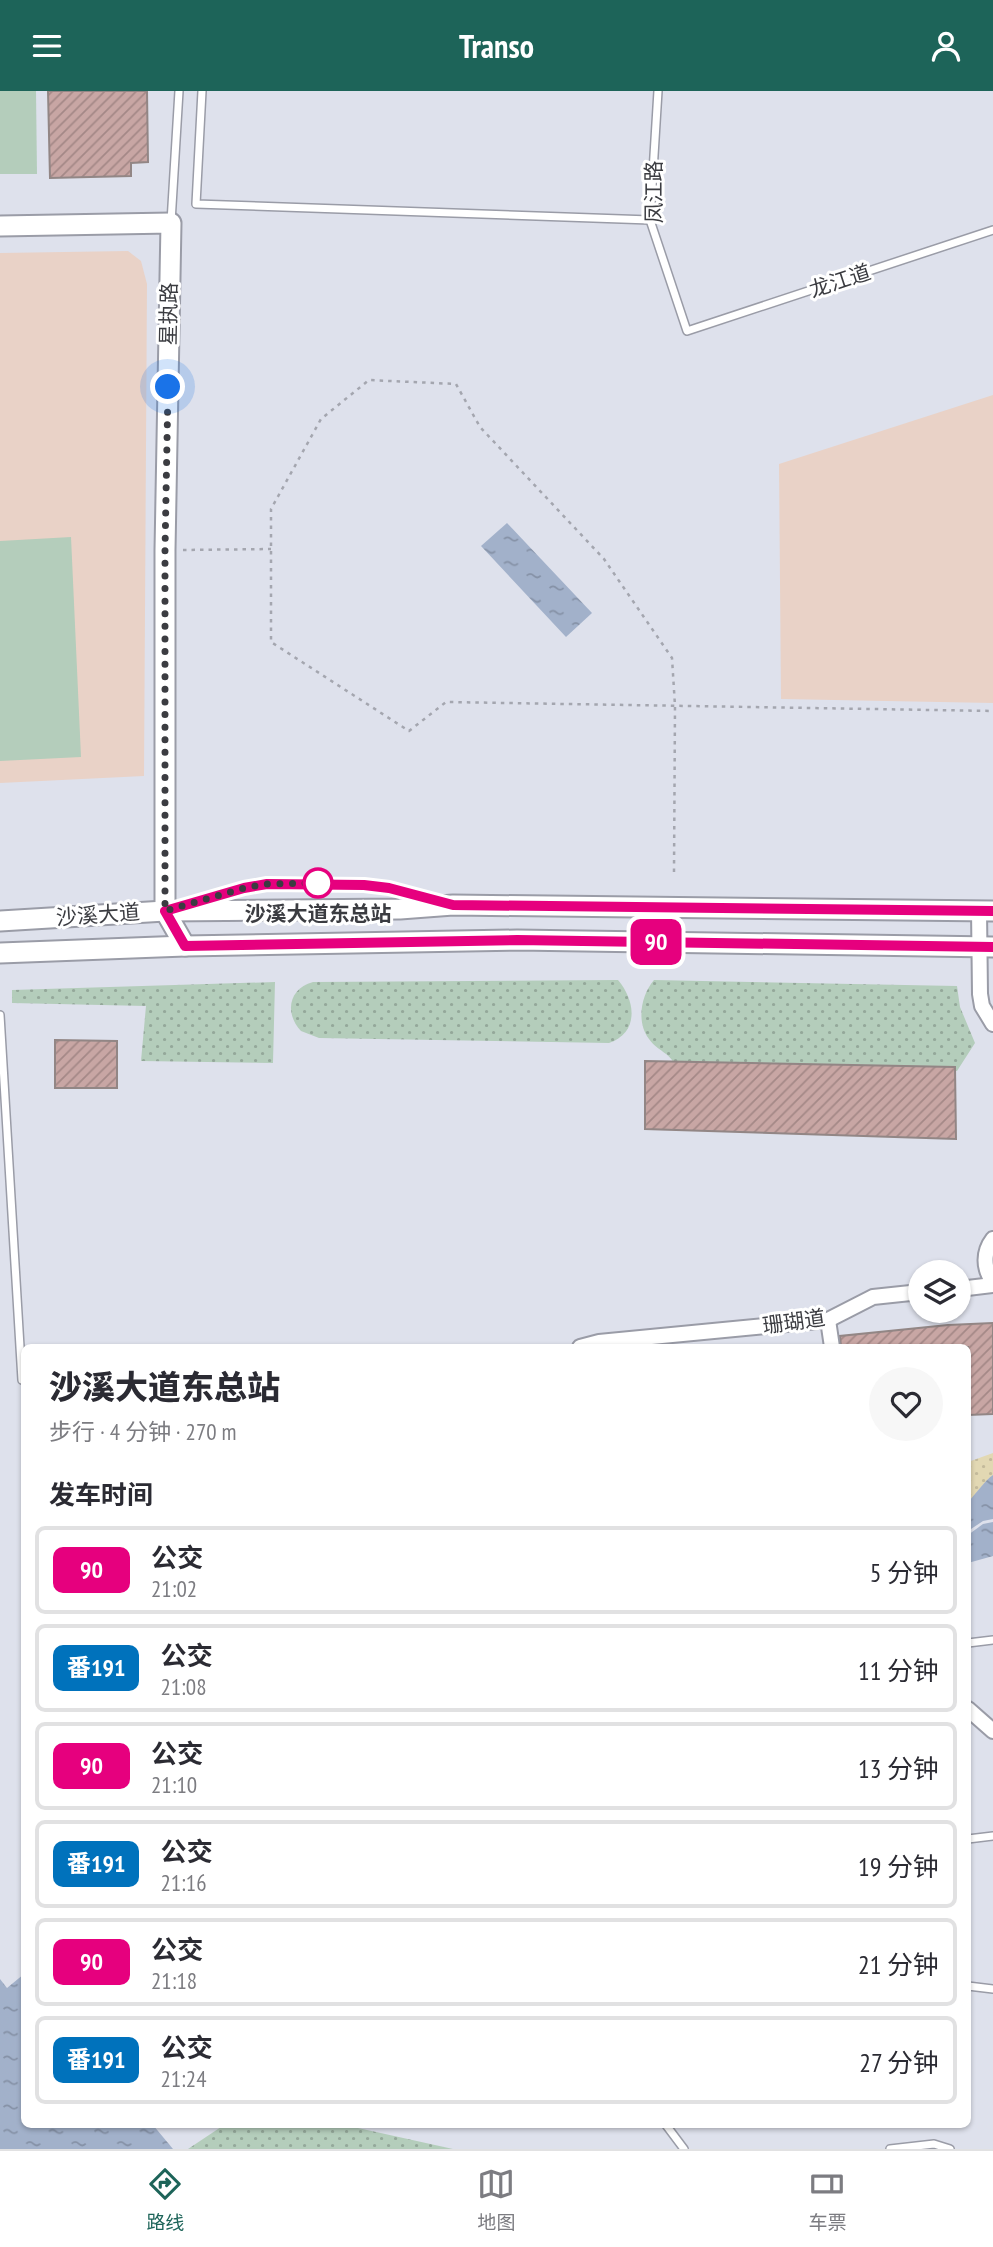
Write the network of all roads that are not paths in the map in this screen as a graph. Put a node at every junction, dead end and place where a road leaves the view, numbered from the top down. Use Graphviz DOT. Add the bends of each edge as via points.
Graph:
graph roads {
  1 [pos="179,91"];
  2 [pos="202,91"];
  3 [pos="657,91"];
  4 [pos="650,220"];
  5 [pos="171,223"];
  6 [pos="0,226"];
  7 [pos="993,230"];
  8 [pos="687,331"];
  9 [pos="453,905"];
  10 [pos="986,910"];
  11 [pos="165,911"];
  12 [pos="0,921"];
  13 [pos="185,946"];
  14 [pos="986,947"];
  15 [pos="0,953"];
  16 [pos="0,1015"];
  17 [pos="993,1024"];
  18 [pos="993,1239"];
  19 [pos="993,1283"];
  20 [pos="971,1287"];
  21 [pos="908,1294"];
  22 [pos="828,1320"];
  23 [pos="591,1344"];
  24 [pos="832,1344"];
  25 [pos="21,1363"];
  26 [pos="993,1640"];
  27 [pos="971,1643"];
  28 [pos="971,1712"];
  29 [pos="993,1731"];
  30 [pos="993,1836"];
  31 [pos="971,1839"];
  32 [pos="971,1986"];
  33 [pos="993,1989"];
  34 [pos="668,2128"];
  35 [pos="684,2149"];
  36 [pos="890,2149"];
  37 [pos="950,2149"];
  1 -- 5 [label="lane"];
  2 -- 4 [label="lane" via="197,204"];
  3 -- 4 [label="lane, 凤江路"];
  4 -- 8 [label="lane, 凤江路"];
  5 -- 6 [label="main road"];
  5 -- 11 [label="main road, 星执路"];
  7 -- 8 [label="lane, 龙江道"];
  9 -- 10 [label="main road, 沙溪大道"];
  9 -- 11 [label="main road, 沙溪大道"];
  9 -- 11 [label="lane" via="364,885 267,884"];
  10 -- 14 [label="street"];
  11 -- 12 [label="main road, 沙溪大道"];
  11 -- 13 [label="main road, 星执路"];
  13 -- 14 [label="main road, 沙溪大道" via="517,940"];
  13 -- 15 [label="main road, 沙溪大道"];
  14 -- 17 [label="street" via="979,979 982,1006"];
  16 -- 25 [label="lane"];
  18 -- 19 [label="street" via="985,1258"];
  19 -- 20 [label="street"];
  21 -- 22 [label="street, 珊瑚道" via="873,1297"];
  22 -- 23 [label="street, 珊瑚道"];
  22 -- 24 [label="street"];
  26 -- 27 [label="lane"];
  28 -- 29 [label="street"];
  30 -- 31 [label="lane"];
  32 -- 33 [label="lane"];
  34 -- 35 [label="lane"];
  36 -- 37 [label="lane" via="934,2144"];
}
